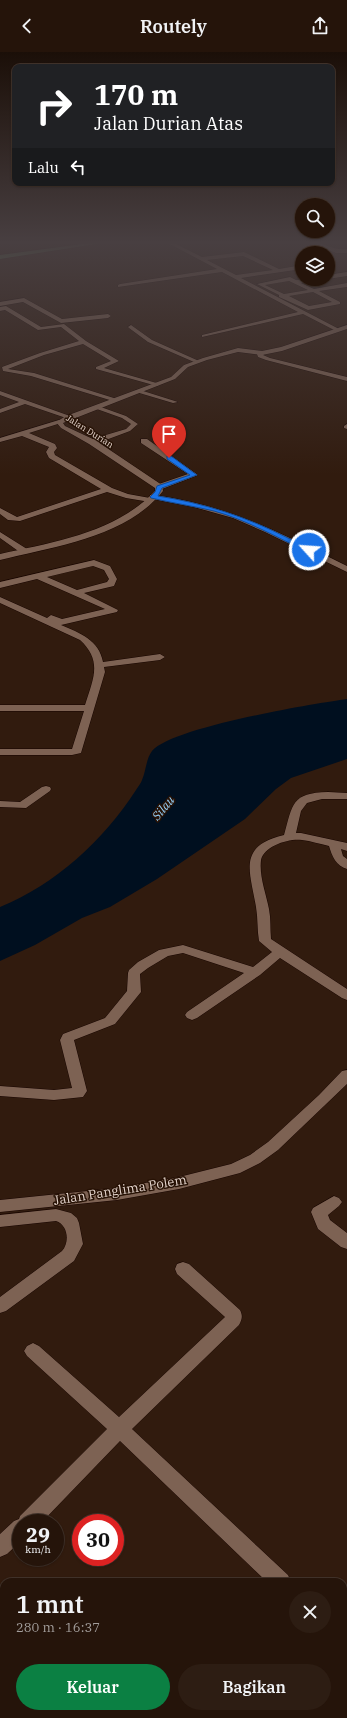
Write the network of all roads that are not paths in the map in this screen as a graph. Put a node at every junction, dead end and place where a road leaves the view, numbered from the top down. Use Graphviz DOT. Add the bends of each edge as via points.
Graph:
graph roads {
  1 [pos="23,320"];
  2 [pos="56,320"];
  3 [pos="83,320"];
  4 [pos="272,320"];
  5 [pos="319,320"];
  6 [pos="61,323"];
  7 [pos="132,327"];
  8 [pos="347,327"];
  9 [pos="338,330"];
  10 [pos="204,336"];
  11 [pos="84,342"];
  12 [pos="262,353"];
  13 [pos="196,361"];
  14 [pos="347,379"];
  15 [pos="157,384"];
  16 [pos="138,391"];
  17 [pos="0,393"];
  18 [pos="115,400"];
  19 [pos="25,402"];
  20 [pos="175,402"];
  21 [pos="96,407"];
  22 [pos="0,411"];
  23 [pos="68,417"];
  24 [pos="58,422"];
  25 [pos="24,434"];
  26 [pos="0,440"];
  27 [pos="144,441"];
  28 [pos="92,442"];
  29 [pos="159,487"];
  30 [pos="108,489"];
  31 [pos="152,499"];
  32 [pos="0,510"];
  33 [pos="0,534"];
  34 [pos="24,551"];
  35 [pos="0,557"];
  36 [pos="347,569"];
  37 [pos="38,576"];
  38 [pos="0,585"];
  39 [pos="76,593"];
  40 [pos="0,595"];
  41 [pos="0,600"];
  42 [pos="160,657"];
  43 [pos="99,665"];
  44 [pos="0,708"];
  45 [pos="89,708"];
  46 [pos="0,752"];
  47 [pos="46,789"];
  48 [pos="347,796"];
  49 [pos="0,804"];
  50 [pos="289,837"];
  51 [pos="334,844"];
  52 [pos="347,847"];
  53 [pos="347,865"];
  54 [pos="280,952"];
  55 [pos="255,972"];
  56 [pos="347,995"];
  57 [pos="192,1015"];
  58 [pos="347,1075"];
  59 [pos="0,1091"];
  60 [pos="334,1202"];
  61 [pos="0,1206"];
  62 [pos="0,1221"];
  63 [pos="347,1242"];
  64 [pos="183,1269"];
  65 [pos="0,1306"];
  66 [pos="33,1351"];
  67 [pos="120,1429"];
  68 [pos="37,1514"];
  69 [pos="12,1536"];
  70 [pos="0,1547"];
  71 [pos="277,1578"];
  1 -- 6 [label="street" via="40,329"];
  2 -- 6 [label="street"];
  3 -- 6 [label="street"];
  4 -- 10 [label="street"];
  5 -- 9 [label="street"];
  6 -- 11 [label="street"];
  7 -- 13 [label="street" via="150,341"];
  8 -- 9 [label="street, Jalan Durian"];
  9 -- 12 [label="street, Jalan Durian" via="289,347"];
  11 -- 15 [label="street" via="116,360 98,368"];
  11 -- 18 [label="street" via="4,368"];
  12 -- 13 [label="street, Jalan Durian" via="238,350"];
  12 -- 14 [label="street" via="260,356 268,359"];
  13 -- 15 [label="street, Jalan Durian" via="186,366 177,376"];
  15 -- 16 [label="street, Jalan Durian"];
  16 -- 18 [label="street, Jalan Durian"];
  16 -- 20 [label="street"];
  17 -- 19 [label="street"];
  18 -- 21 [label="street, Jalan Durian"];
  19 -- 22 [label="street"];
  19 -- 23 [label="street"];
  21 -- 23 [label="street, Jalan Durian"];
  21 -- 28 [label="street" via="124,417 135,424 128,430"];
  23 -- 24 [label="street, Jalan Durian"];
  24 -- 25 [label="street"];
  24 -- 28 [label="street, Jalan Durian"];
  25 -- 26 [label="street"];
  25 -- 30 [label="street" via="51,445 52,456"];
  27 -- 29 [label="street" via="194,475"];
  28 -- 29 [label="street, Jalan Durian"];
  29 -- 31 [label="street" via="158,493"];
  30 -- 31 [label="street" via="126,496"];
  30 -- 32 [label="street" via="17,519"];
  31 -- 34 [label="street" via="139,512 96,532"];
  31 -- 36 [label="street" via="199,505 236,517"];
  33 -- 34 [label="street"];
  34 -- 35 [label="street"];
  37 -- 38 [label="street"];
  37 -- 39 [label="street"];
  37 -- 39 [label="street" via="94,563 107,568 113,579 110,584"];
  39 -- 40 [label="street" via="114,610 60,622"];
  41 -- 43 [label="street" via="83,638 97,654"];
  42 -- 43 [label="street"];
  43 -- 45 [label="street" via="100,672"];
  44 -- 45 [label="street"];
  45 -- 46 [label="street" via="75,752"];
  47 -- 49 [label="street" via="22,806"];
  48 -- 50 [label="street" via="304,799 298,805"];
  50 -- 51 [label="street" via="301,836"];
  50 -- 54 [label="street" via="263,849 257,855 256,861 265,941"];
  51 -- 52 [label="street"];
  51 -- 53 [label="street" via="338,857"];
  54 -- 55 [label="street"];
  54 -- 56 [label="street"];
  55 -- 57 [label="street"];
  55 -- 59 [label="street" via="183,949 164,953 134,973 134,992 110,1021 68,1038 81,1090 79,1092 54,1095"];
  58 -- 61 [label="street, Jalan Panglima Polem" via="274,1146 235,1169 179,1183 117,1194"];
  60 -- 63 [label="street" via="319,1212 324,1224"];
  62 -- 65 [label="street" via="56,1215 71,1223 76,1245 68,1256"];
  64 -- 67 [label="street" via="234,1317"];
  66 -- 67 [label="street"];
  67 -- 68 [label="street"];
  67 -- 71 [label="street"];
  69 -- 70 [label="street"];
}
